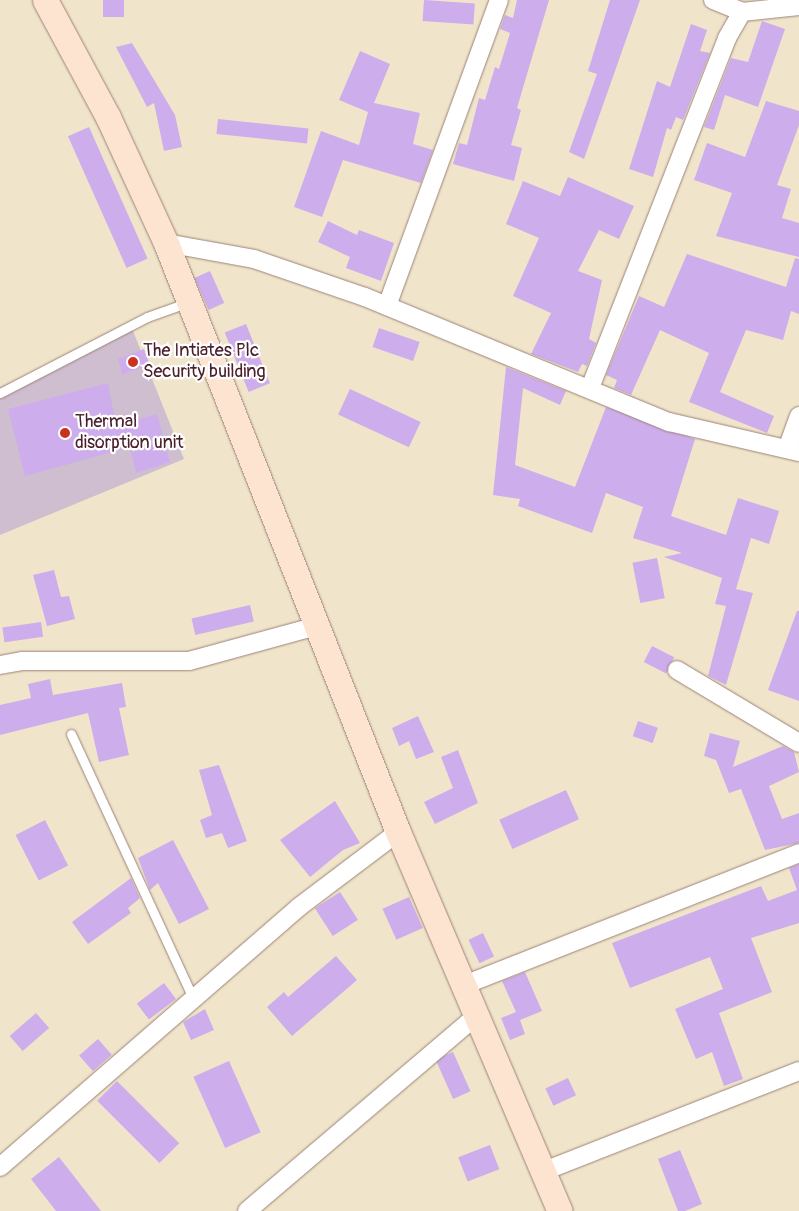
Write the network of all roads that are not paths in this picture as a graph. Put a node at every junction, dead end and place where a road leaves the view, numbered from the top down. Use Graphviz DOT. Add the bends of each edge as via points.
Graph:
graph roads {
  1 [pos="45,0"];
  2 [pos="499,0"];
  3 [pos="713,0"];
  4 [pos="799,6"];
  5 [pos="742,12"];
  6 [pos="166,243"];
  7 [pos="186,303"];
  8 [pos="386,306"];
  9 [pos="590,388"];
  10 [pos="0,393"];
  11 [pos="799,416"];
  12 [pos="793,451"];
  13 [pos="317,626"];
  14 [pos="0,665"];
  15 [pos="677,670"];
  16 [pos="72,734"];
  17 [pos="799,743"];
  18 [pos="398,832"];
  19 [pos="799,853"];
  20 [pos="464,985"];
  21 [pos="194,998"];
  22 [pos="477,1015"];
  23 [pos="799,1072"];
  24 [pos="0,1167"];
  25 [pos="544,1171"];
  26 [pos="247,1211"];
  27 [pos="560,1211"];
  1 -- 6 [label="street" via="108,117"];
  2 -- 8 [label="street"];
  3 -- 5 [label="street"];
  4 -- 5 [label="street"];
  5 -- 9 [label="street" via="727,38"];
  6 -- 7 [label="street"];
  6 -- 8 [label="street" via="254,260"];
  7 -- 10 [label="lane" via="147,317"];
  7 -- 13 [label="street"];
  8 -- 9 [label="street"];
  9 -- 12 [label="street" via="669,422"];
  11 -- 12 [label="street"];
  13 -- 14 [label="street" via="189,661 22,661"];
  13 -- 18 [label="street"];
  15 -- 17 [label="street"];
  16 -- 21 [label="lane"];
  18 -- 20 [label="street"];
  18 -- 21 [label="street" via="299,907"];
  19 -- 20 [label="street"];
  20 -- 22 [label="street"];
  21 -- 24 [label="street"];
  22 -- 25 [label="street"];
  22 -- 26 [label="street"];
  23 -- 25 [label="street"];
  25 -- 27 [label="street"];
}
